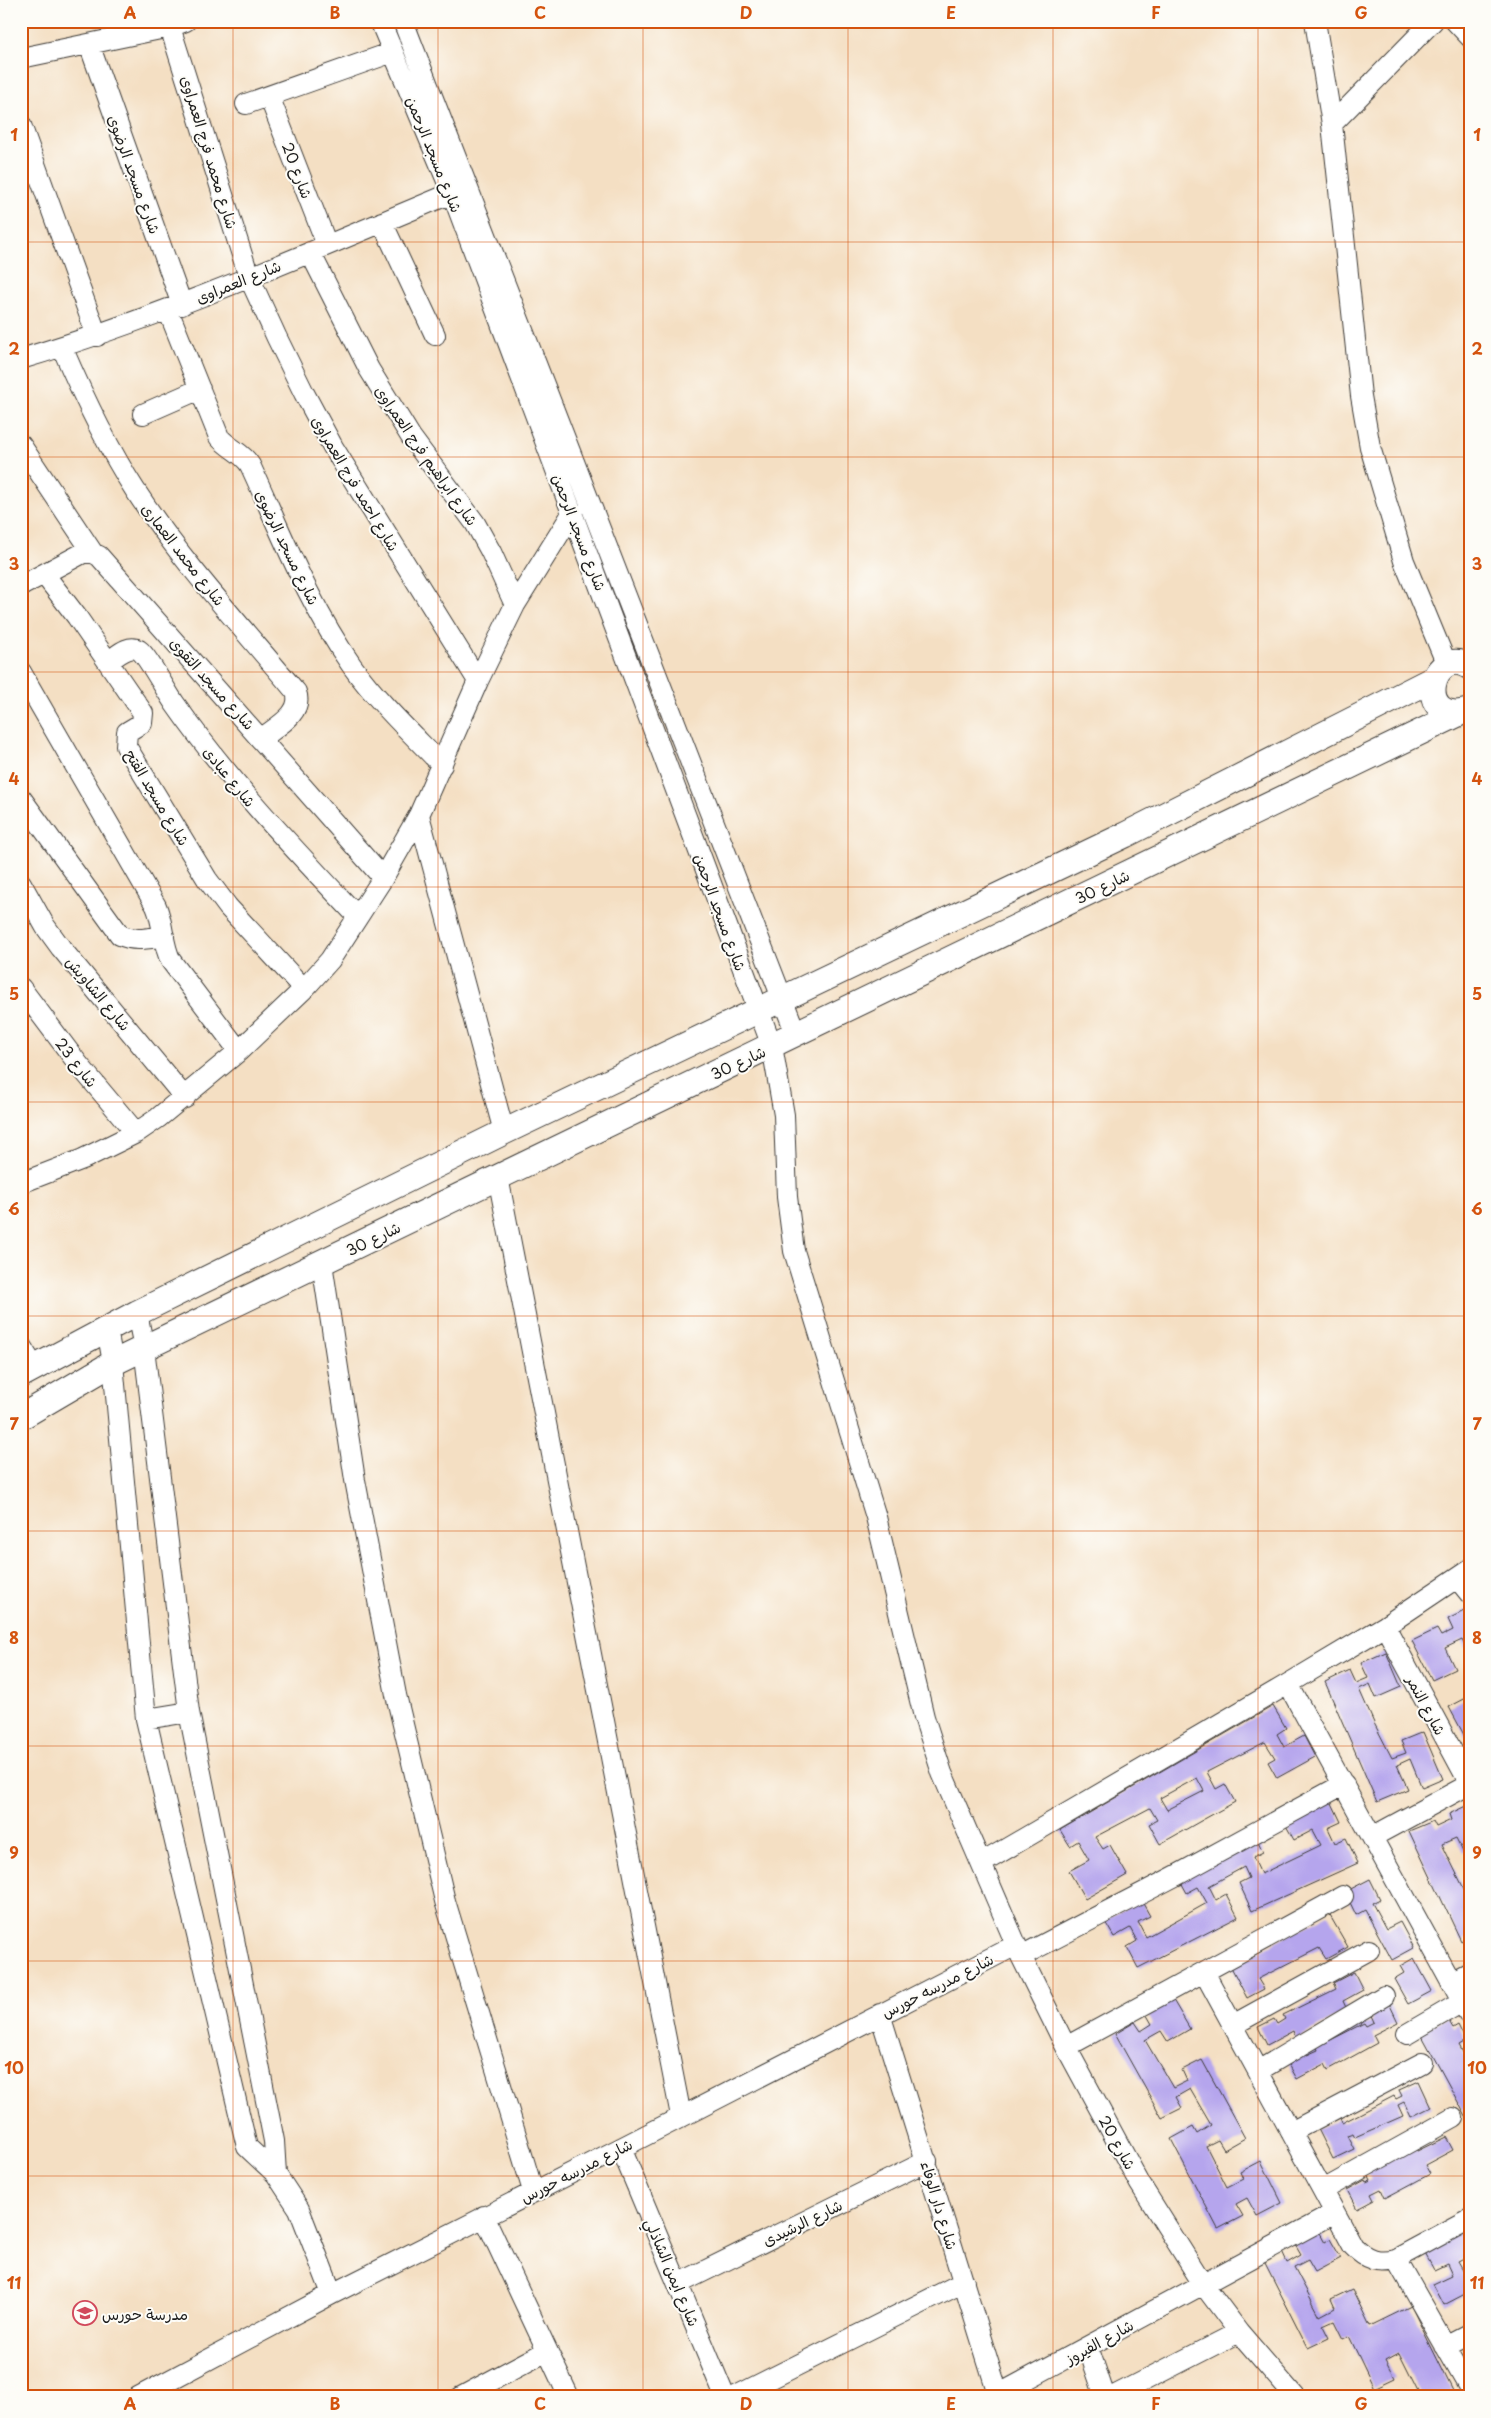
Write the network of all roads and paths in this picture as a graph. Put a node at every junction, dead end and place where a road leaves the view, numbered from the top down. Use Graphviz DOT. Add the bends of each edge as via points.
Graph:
graph roads {
  1 [pos="380,21"];
  2 [pos="403,21"];
  3 [pos="1316,21"];
  4 [pos="1433,21"];
  5 [pos="1455,21"];
  6 [pos="178,24"];
  7 [pos="1470,37"];
  8 [pos="89,44"];
  9 [pos="393,52"];
  10 [pos="21,58"];
  11 [pos="269,96"];
  12 [pos="246,104"];
  13 [pos="1332,124"];
  14 [pos="21,125"];
  15 [pos="452,193"];
  16 [pos="382,222"];
  17 [pos="319,248"];
  18 [pos="249,277"];
  19 [pos="175,307"];
  20 [pos="97,336"];
  21 [pos="435,336"];
  22 [pos="62,347"];
  23 [pos="21,359"];
  24 [pos="200,389"];
  25 [pos="143,414"];
  26 [pos="21,445"];
  27 [pos="572,512"];
  28 [pos="93,553"];
  29 [pos="44,574"];
  30 [pos="22,584"];
  31 [pos="515,605"];
  32 [pos="109,661"];
  33 [pos="1455,666"];
  34 [pos="21,672"];
  35 [pos="478,681"];
  36 [pos="1466,712"];
  37 [pos="262,738"];
  38 [pos="442,765"];
  39 [pos="21,798"];
  40 [pos="419,814"];
  41 [pos="382,878"];
  42 [pos="21,882"];
  43 [pos="358,916"];
  44 [pos="164,936"];
  45 [pos="304,989"];
  46 [pos="781,998"];
  47 [pos="24,999"];
  48 [pos="758,1009"];
  49 [pos="796,1034"];
  50 [pos="772,1046"];
  51 [pos="239,1051"];
  52 [pos="185,1098"];
  53 [pos="573,1099"];
  54 [pos="504,1132"];
  55 [pos="136,1133"];
  56 [pos="589,1134"];
  57 [pos="498,1177"];
  58 [pos="21,1183"];
  59 [pos="322,1263"];
  60 [pos="136,1313"];
  61 [pos="106,1329"];
  62 [pos="144,1348"];
  63 [pos="26,1363"];
  64 [pos="113,1364"];
  65 [pos="21,1417"];
  66 [pos="1463,1573"];
  67 [pos="1470,1594"];
  68 [pos="1385,1626"];
  69 [pos="1288,1684"];
  70 [pos="189,1712"];
  71 [pos="146,1719"];
  72 [pos="1344,1784"];
  73 [pos="1470,1784"];
  74 [pos="1372,1837"];
  75 [pos="982,1863"];
  76 [pos="1343,1896"];
  77 [pos="1018,1950"];
  78 [pos="1369,1950"];
  79 [pos="1204,1972"];
  80 [pos="1470,1972"];
  81 [pos="1451,1982"];
  82 [pos="1384,1996"];
  83 [pos="1466,2009"];
  84 [pos="880,2014"];
  85 [pos="1233,2025"];
  86 [pos="1407,2034"];
  87 [pos="1066,2047"];
  88 [pos="1422,2062"];
  89 [pos="1258,2071"];
  90 [pos="681,2116"];
  91 [pos="1453,2118"];
  92 [pos="1292,2132"];
  93 [pos="621,2148"];
  94 [pos="927,2161"];
  95 [pos="276,2174"];
  96 [pos="1323,2190"];
  97 [pos="534,2191"];
  98 [pos="1335,2213"];
  99 [pos="484,2216"];
  100 [pos="1470,2219"];
  101 [pos="1396,2259"];
  102 [pos="964,2282"];
  103 [pos="678,2284"];
  104 [pos="1203,2284"];
  105 [pos="332,2294"];
  106 [pos="1239,2332"];
  107 [pos="1470,2333"];
  108 [pos="1445,2346"];
  109 [pos="1088,2347"];
  110 [pos="548,2351"];
  111 [pos="1470,2390"];
  112 [pos="997,2396"];
  113 [pos="138,2397"];
  114 [pos="461,2397"];
  115 [pos="569,2397"];
  116 [pos="725,2397"];
  117 [pos="734,2397"];
  118 [pos="1105,2397"];
  119 [pos="1112,2397"];
  120 [pos="1294,2397"];
  1 -- 9 [label="street, شارع مسجد الرحمن"];
  2 -- 46 [label="street, شارع مسجد الرحمن"];
  3 -- 13 [label="street"];
  4 -- 13 [label="street"];
  5 -- 7 [label="street"];
  6 -- 8 [label="street"];
  6 -- 18 [label="street, شارع محمد فرج العمراوى"];
  8 -- 10 [label="street"];
  8 -- 19 [label="street, شارع مسجد الرضوى"];
  9 -- 11 [label="street"];
  9 -- 15 [label="street, شارع مسجد الرحمن"];
  11 -- 12 [label="street"];
  11 -- 17 [label="street, شارع 20"];
  13 -- 33 [label="street" via="1361,396 1370,447 1398,543"];
  14 -- 20 [label="street"];
  15 -- 16 [label="street, شارع العمراوى"];
  15 -- 27 [label="street, شارع مسجد الرحمن"];
  16 -- 17 [label="street, شارع العمراوى"];
  16 -- 21 [label="street"];
  17 -- 18 [label="street, شارع العمراوى"];
  17 -- 31 [label="street, شارع ابراهيم فرج العمراوى" via="369,369 411,437 475,523"];
  18 -- 19 [label="street, شارع العمراوى"];
  18 -- 35 [label="street, شارع احمد فرج العمراوى" via="333,447"];
  19 -- 20 [label="street, شارع العمراوى"];
  19 -- 24 [label="street, شارع مسجد الرضوى"];
  20 -- 22 [label="street, شارع العمراوى"];
  22 -- 23 [label="street, شارع العمراوى"];
  22 -- 37 [label="street, شارع محمد العمارى" via="107,443 134,489 166,534 296,692 296,710"];
  24 -- 25 [label="street"];
  24 -- 38 [label="street, شارع مسجد الرضوى" via="219,437 246,458 326,625 352,666 382,703"];
  26 -- 28 [label="street, شارع مسجد التقوى"];
  27 -- 31 [label="street"];
  27 -- 48 [label="street, شارع مسجد الرحمن"];
  28 -- 29 [label="street" via="83,553"];
  28 -- 37 [label="street, شارع مسجد التقوى"];
  29 -- 30 [label="street"];
  29 -- 32 [label="street, شارع مسجد الفتح"];
  31 -- 35 [label="street"];
  32 -- 43 [label="street, شارع عبادى" via="128,648 142,652 171,699 236,786"];
  32 -- 45 [label="street, شارع مسجد الفتح" via="144,716 142,723 127,732 129,752 207,879 228,907"];
  33 -- 36 [label="street" via="1432,689 1434,698 1448,712"];
  33 -- 46 [label="street" via="1125,835"];
  34 -- 44 [label="street" via="156,906"];
  35 -- 38 [label="street"];
  36 -- 49 [label="street, شارع 30"];
  37 -- 41 [label="street, شارع مسجد التقوى"];
  38 -- 40 [label="street"];
  39 -- 44 [label="street" via="120,935 138,940"];
  40 -- 41 [label="street"];
  40 -- 54 [label="street"];
  41 -- 43 [label="street"];
  42 -- 52 [label="street, شارع الشاويش" via="61,948"];
  43 -- 45 [label="street" via="330,960"];
  44 -- 51 [label="street" via="165,950 171,961"];
  45 -- 51 [label="street"];
  46 -- 48 [label="street"];
  46 -- 49 [label="street, شارع مسجد الرحمن"];
  47 -- 55 [label="street, شارع 23"];
  48 -- 50 [label="street, شارع مسجد الرحمن"];
  48 -- 53 [label="street"];
  49 -- 50 [label="street, شارع 30"];
  50 -- 56 [label="street, شارع 30"];
  50 -- 75 [label="street, شارع مسجد الرحمن" via="784,1116 794,1251 876,1517 924,1717 942,1773"];
  51 -- 52 [label="street"];
  52 -- 55 [label="street"];
  53 -- 54 [label="street"];
  53 -- 56 [label="street"];
  54 -- 60 [label="street"];
  55 -- 58 [label="street" via="83,1159"];
  56 -- 57 [label="street, شارع 30"];
  57 -- 59 [label="street, شارع 30"];
  57 -- 90 [label="street"];
  59 -- 62 [label="street, شارع 30"];
  59 -- 97 [label="street" via="356,1480 396,1695 445,1901"];
  60 -- 61 [label="street"];
  60 -- 62 [label="street"];
  61 -- 63 [label="street"];
  61 -- 64 [label="street"];
  62 -- 64 [label="street, شارع 30"];
  62 -- 70 [label="street"];
  64 -- 65 [label="street, شارع 30"];
  64 -- 71 [label="street"];
  66 -- 67 [label="street"];
  66 -- 68 [label="street"];
  68 -- 69 [label="street"];
  68 -- 73 [label="street, شارع النمر"];
  69 -- 72 [label="street"];
  69 -- 75 [label="street"];
  70 -- 71 [label="street"];
  70 -- 95 [label="street" via="274,2141"];
  71 -- 95 [label="street" via="247,2147"];
  72 -- 74 [label="street"];
  72 -- 77 [label="street, شارع مدرسه حورس" via="1169,1880"];
  73 -- 74 [label="street"];
  74 -- 81 [label="street"];
  75 -- 77 [label="street, شارع 20"];
  76 -- 79 [label="street"];
  77 -- 84 [label="street, شارع مدرسه حورس"];
  77 -- 87 [label="street, شارع 20"];
  78 -- 85 [label="street"];
  79 -- 85 [label="street"];
  79 -- 87 [label="street"];
  80 -- 81 [label="street"];
  81 -- 83 [label="street"];
  82 -- 89 [label="street"];
  83 -- 86 [label="street"];
  84 -- 90 [label="street, شارع مدرسه حورس"];
  84 -- 94 [label="street, شارع دار الوفاء"];
  85 -- 89 [label="street"];
  87 -- 104 [label="street, شارع 20" via="1140,2184"];
  88 -- 92 [label="street"];
  89 -- 92 [label="street"];
  90 -- 93 [label="street, شارع مدرسه حورس"];
  91 -- 96 [label="street"];
  92 -- 96 [label="street"];
  93 -- 97 [label="street, شارع مدرسه حورس"];
  93 -- 103 [label="street, شارع ايمن الشاذلي"];
  94 -- 102 [label="street, شارع دار الوفاء"];
  94 -- 103 [label="street, شارع الرشيدى"];
  95 -- 105 [label="street" via="306,2223"];
  96 -- 98 [label="street"];
  97 -- 99 [label="street, شارع مدرسه حورس"];
  98 -- 101 [label="street" via="1361,2255 1384,2262"];
  98 -- 104 [label="street, شارع الفيروز"];
  99 -- 105 [label="street, شارع مدرسه حورس"];
  99 -- 110 [label="street"];
  100 -- 101 [label="street"];
  101 -- 108 [label="street"];
  102 -- 112 [label="street, شارع دار الوفاء"];
  102 -- 117 [label="street"];
  103 -- 116 [label="street, شارع ايمن الشاذلي"];
  104 -- 106 [label="street, شارع 20"];
  104 -- 109 [label="street, شارع الفيروز"];
  105 -- 113 [label="street, شارع مدرسه حورس"];
  106 -- 119 [label="street"];
  106 -- 120 [label="street, شارع 20"];
  107 -- 108 [label="street"];
  108 -- 111 [label="street"];
  109 -- 112 [label="street, شارع الفيروز"];
  109 -- 118 [label="street"];
  110 -- 114 [label="street"];
  110 -- 115 [label="street"];
}
